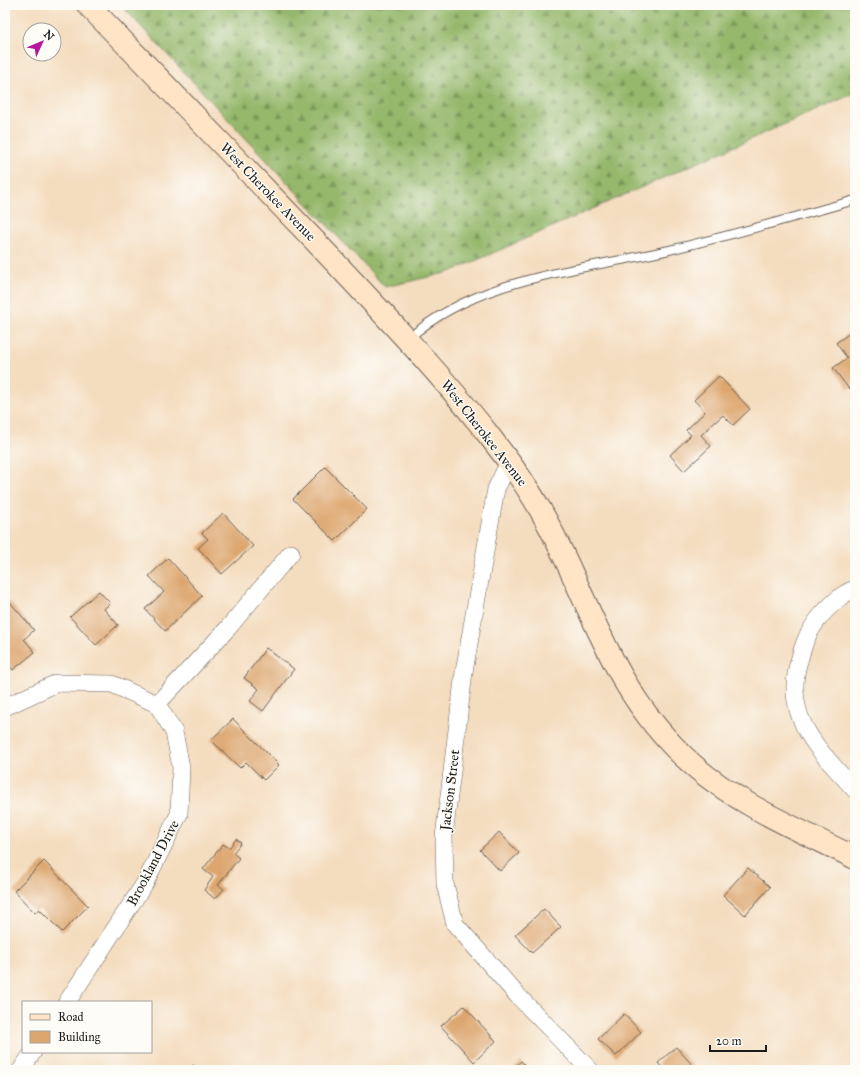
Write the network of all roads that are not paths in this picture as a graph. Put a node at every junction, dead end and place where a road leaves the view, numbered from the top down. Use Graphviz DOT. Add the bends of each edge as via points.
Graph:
graph roads {
  1 [pos="88,5"];
  2 [pos="855,200"];
  3 [pos="408,339"];
  4 [pos="509,462"];
  5 [pos="291,553"];
  6 [pos="855,589"];
  7 [pos="157,704"];
  8 [pos="5,707"];
  9 [pos="855,790"];
  10 [pos="855,858"];
  11 [pos="68,1001"];
  12 [pos="32,1053"];
  13 [pos="21,1070"];
  14 [pos="590,1070"];
  1 -- 3 [label="main road, West Cherokee Avenue"];
  2 -- 3 [label="lane" via="715,239 515,283 474,297 446,311"];
  3 -- 4 [label="main road, West Cherokee Avenue"];
  4 -- 10 [label="main road, West Cherokee Avenue" via="546,521 609,656 632,696 661,733 692,764 727,790 764,813"];
  4 -- 14 [label="street, Jackson Street" via="496,489 464,672 444,837 445,884 455,924 517,995"];
  5 -- 7 [label="street" via="228,628"];
  6 -- 9 [label="street" via="823,612 806,637 794,678 796,710 816,747"];
  7 -- 8 [label="street" via="112,684 57,683"];
  7 -- 11 [label="street, Brookland Drive" via="174,732 181,767 179,814 145,883"];
  12 -- 13 [label="street"];
}
